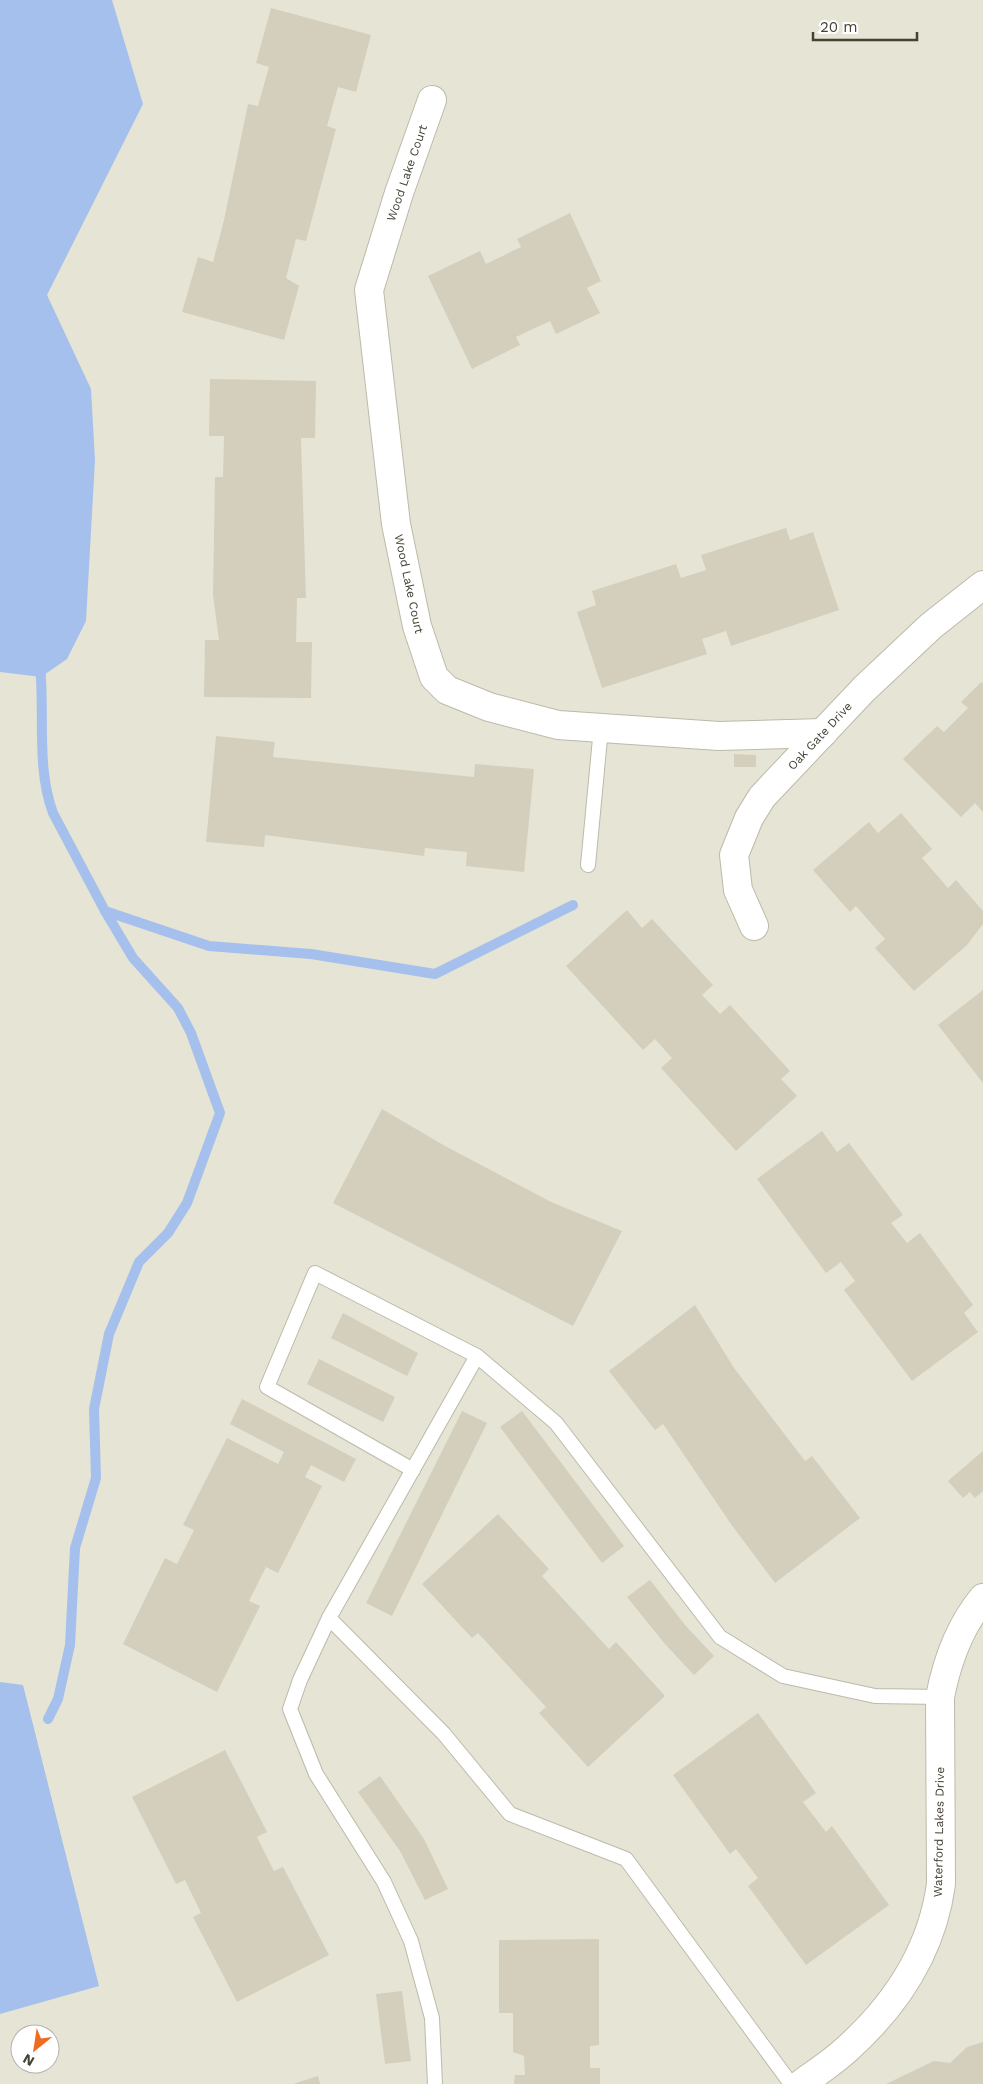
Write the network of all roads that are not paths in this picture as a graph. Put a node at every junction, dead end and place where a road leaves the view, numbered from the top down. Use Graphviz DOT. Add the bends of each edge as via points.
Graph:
graph roads {
  1 [pos="432,100"];
  2 [pos="983,585"];
  3 [pos="601,728"];
  4 [pos="823,734"];
  5 [pos="588,865"];
  6 [pos="754,926"];
  7 [pos="477,1356"];
  8 [pos="413,1470"];
  9 [pos="983,1598"];
  10 [pos="329,1618"];
  11 [pos="940,1697"];
  12 [pos="435,2084"];
  13 [pos="791,2084"];
  14 [pos="801,2084"];
  1 -- 3 [label="street, Wood Lake Court" via="369,290 396,524 417,626 434,677 447,690 489,707 558,725"];
  2 -- 4 [label="street, Oak Gate Drive" via="924,633 864,689"];
  3 -- 4 [label="street, Wood Lake Court" via="719,736"];
  3 -- 5 [label="lane"];
  4 -- 6 [label="street, Oak Gate Drive" via="762,797 749,818 734,855 738,890"];
  7 -- 8 [label="lane"];
  7 -- 8 [label="lane" via="315,1273 267,1387"];
  7 -- 11 [label="lane" via="556,1423 720,1637 783,1676 875,1696"];
  8 -- 10 [label="lane"];
  9 -- 11 [label="street, Waterford Lakes Drive" via="959,1633"];
  10 -- 12 [label="lane" via="290,1709 316,1774 384,1882 411,1940 432,2018"];
  10 -- 13 [label="lane" via="444,1734 510,1814 626,1859"];
  11 -- 14 [label="street, Waterford Lakes Drive" via="941,1884 938,1905 923,1950 882,2015 846,2050"];
}
